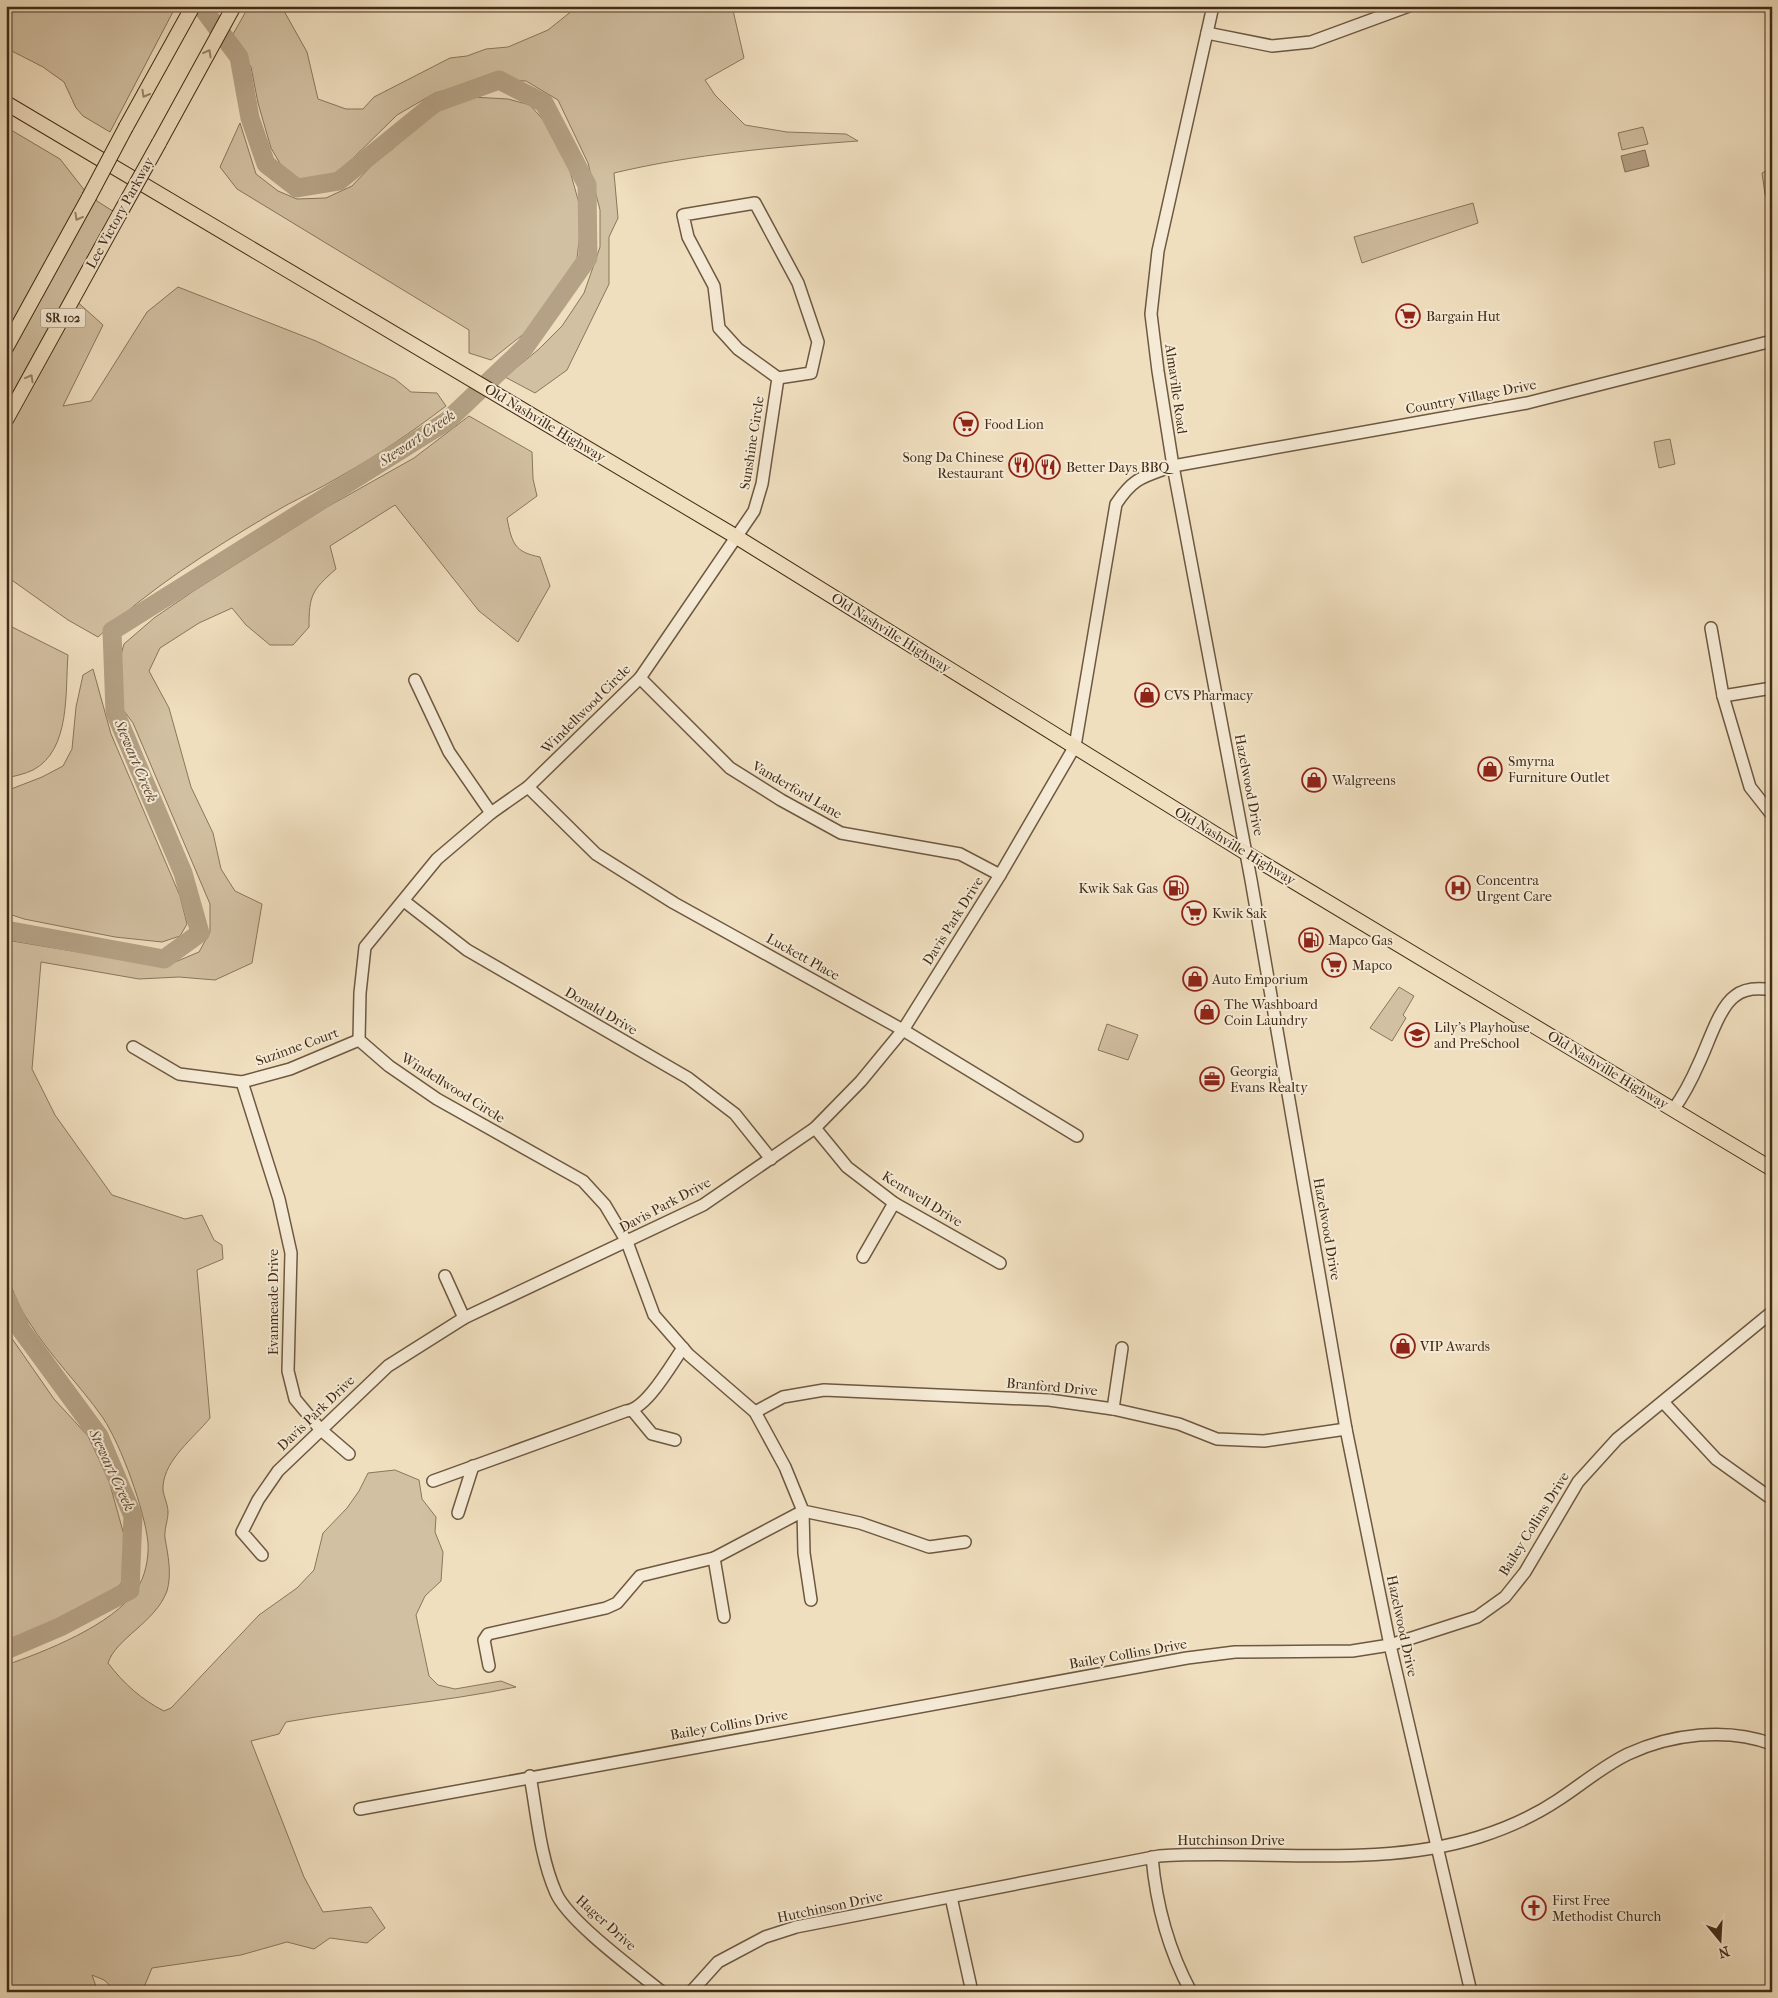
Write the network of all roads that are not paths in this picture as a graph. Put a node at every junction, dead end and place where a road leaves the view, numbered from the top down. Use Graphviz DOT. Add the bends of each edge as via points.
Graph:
graph roads {
  1 [pos="193,6"];
  2 [pos="234,6"];
  3 [pos="1213,6"];
  4 [pos="1409,6"];
  5 [pos="1207,33"];
  6 [pos="6,103"];
  7 [pos="44,281"];
  8 [pos="6,335"];
  9 [pos="1772,341"];
  10 [pos="6,348"];
  11 [pos="778,378"];
  12 [pos="6,420"];
  13 [pos="1173,466"];
  14 [pos="735,536"];
  15 [pos="1711,628"];
  16 [pos="640,678"];
  17 [pos="415,680"];
  18 [pos="1772,688"];
  19 [pos="1723,696"];
  20 [pos="1075,746"];
  21 [pos="528,787"];
  22 [pos="491,813"];
  23 [pos="1772,815"];
  24 [pos="1246,853"];
  25 [pos="1000,875"];
  26 [pos="404,901"];
  27 [pos="1772,990"];
  28 [pos="903,1030"];
  29 [pos="359,1040"];
  30 [pos="133,1047"];
  31 [pos="242,1082"];
  32 [pos="1674,1110"];
  33 [pos="815,1128"];
  34 [pos="1077,1136"];
  35 [pos="771,1159"];
  36 [pos="1772,1169"];
  37 [pos="894,1203"];
  38 [pos="627,1242"];
  39 [pos="863,1257"];
  40 [pos="1000,1263"];
  41 [pos="445,1276"];
  42 [pos="1772,1312"];
  43 [pos="464,1318"];
  44 [pos="683,1348"];
  45 [pos="1122,1348"];
  46 [pos="1663,1402"];
  47 [pos="1113,1409"];
  48 [pos="633,1411"];
  49 [pos="755,1412"];
  50 [pos="320,1429"];
  51 [pos="1346,1429"];
  52 [pos="675,1440"];
  53 [pos="348,1454"];
  54 [pos="473,1466"];
  55 [pos="433,1481"];
  56 [pos="1772,1499"];
  57 [pos="803,1511"];
  58 [pos="458,1513"];
  59 [pos="965,1542"];
  60 [pos="262,1555"];
  61 [pos="714,1558"];
  62 [pos="811,1600"];
  63 [pos="724,1618"];
  64 [pos="1390,1645"];
  65 [pos="489,1666"];
  66 [pos="1772,1744"];
  67 [pos="530,1776"];
  68 [pos="360,1809"];
  69 [pos="1439,1847"];
  70 [pos="1152,1857"];
  71 [pos="951,1897"];
  72 [pos="662,1992"];
  73 [pos="691,1992"];
  74 [pos="972,1992"];
  75 [pos="1191,1992"];
  76 [pos="1471,1992"];
  1 -- 7 [label="main road, SR 102, one-way, bridge"];
  12 -- 2 [label="main road, Lee Victory Parkway / SR 102, one-way, bridge"];
  3 -- 5 [label="street, Almaville Road"];
  4 -- 5 [label="street" via="1311,42 1272,46"];
  5 -- 13 [label="street, Almaville Road" via="1158,251 1151,314"];
  6 -- 14 [label="main road, Old Nashville Highway"];
  7 -- 8 [label="main road" via="23,302"];
  7 -- 10 [label="main road, SR 102"];
  9 -- 13 [label="street, Country Village Drive" via="1527,403"];
  11 -- 11 [label="street" via="811,373 818,342 798,284 755,204 683,216 688,237 714,286 719,328 738,349"];
  11 -- 14 [label="street, Sunshine Circle" via="762,484 754,512"];
  13 -- 20 [label="street" via="1142,477 1128,487 1116,504"];
  13 -- 24 [label="street, Hazelwood Drive"];
  14 -- 16 [label="street, Windellwood Circle"];
  14 -- 20 [label="main road, Old Nashville Highway"];
  15 -- 19 [label="street"];
  16 -- 21 [label="street, Windellwood Circle"];
  16 -- 25 [label="street, Vanderford Lane" via="730,768 824,824 841,833 960,854"];
  17 -- 22 [label="street" via="449,752"];
  18 -- 19 [label="street"];
  19 -- 23 [label="street" via="1750,787"];
  20 -- 24 [label="main road, Old Nashville Highway"];
  20 -- 25 [label="street, Davis Park Drive"];
  21 -- 22 [label="street, Windellwood Circle"];
  21 -- 28 [label="street, Luckett Place" via="596,854 674,903"];
  22 -- 26 [label="street, Windellwood Circle" via="437,859"];
  24 -- 32 [label="main road, Old Nashville Highway"];
  24 -- 51 [label="street, Hazelwood Drive"];
  25 -- 28 [label="street, Davis Park Drive"];
  26 -- 29 [label="street, Windellwood Circle" via="365,948"];
  26 -- 35 [label="street, Donald Drive" via="467,950 688,1078 735,1114"];
  27 -- 32 [label="street" via="1746,990 1726,1004 1699,1065"];
  28 -- 33 [label="street, Davis Park Drive" via="861,1081"];
  28 -- 34 [label="street, Luckett Place"];
  29 -- 31 [label="street, Suzinne Court" via="290,1069"];
  29 -- 38 [label="street, Windellwood Circle" via="389,1066 437,1099 583,1181 605,1205"];
  30 -- 31 [label="street, Suzinne Court" via="179,1074"];
  31 -- 50 [label="street, Evanmeade Drive" via="279,1199 291,1253 288,1371 295,1398"];
  32 -- 36 [label="main road, Old Nashville Highway"];
  33 -- 35 [label="street, Davis Park Drive"];
  33 -- 37 [label="street, Kentwell Drive" via="847,1168"];
  35 -- 38 [label="street, Davis Park Drive" via="703,1205"];
  37 -- 39 [label="street"];
  37 -- 40 [label="street, Kentwell Drive"];
  38 -- 43 [label="street, Davis Park Drive"];
  38 -- 44 [label="street, Windellwood Circle" via="654,1314"];
  41 -- 43 [label="street"];
  42 -- 46 [label="street, Bailey Collins Drive"];
  43 -- 50 [label="street, Davis Park Drive" via="388,1366"];
  44 -- 48 [label="street" via="648,1398"];
  44 -- 49 [label="street, Windellwood Circle"];
  45 -- 47 [label="street"];
  46 -- 56 [label="street" via="1716,1459"];
  46 -- 64 [label="street, Bailey Collins Drive" via="1616,1439 1590,1467 1562,1506 1525,1572 1505,1597 1477,1617"];
  47 -- 49 [label="street, Branford Drive" via="1049,1400 824,1390 783,1397"];
  47 -- 51 [label="street, Branford Drive" via="1179,1424 1217,1439 1264,1441"];
  48 -- 52 [label="street" via="652,1434"];
  48 -- 54 [label="street"];
  49 -- 57 [label="street, Windellwood Circle" via="785,1467"];
  50 -- 53 [label="street, Evanmeade Drive"];
  50 -- 60 [label="street, Davis Park Drive" via="278,1471 242,1532"];
  51 -- 64 [label="street, Hazelwood Drive"];
  54 -- 55 [label="street"];
  54 -- 58 [label="street"];
  57 -- 59 [label="street" via="860,1523 929,1547"];
  57 -- 61 [label="street"];
  57 -- 62 [label="street" via="804,1553"];
  61 -- 63 [label="street"];
  61 -- 65 [label="street" via="640,1576 617,1603 606,1608 488,1634 484,1640"];
  64 -- 67 [label="street, Bailey Collins Drive" via="1352,1651 1236,1652 1187,1658"];
  64 -- 69 [label="street, Hazelwood Drive"];
  66 -- 69 [label="street, Hutchinson Drive" via="1738,1736 1715,1735 1658,1743 1627,1755 1556,1802 1519,1822 1480,1837"];
  67 -- 68 [label="street, Bailey Collins Drive"];
  67 -- 72 [label="street, Hager Drive" via="541,1840 556,1893 570,1914"];
  69 -- 70 [label="street, Hutchinson Drive" via="1388,1855 1208,1853"];
  69 -- 76 [label="street, Hazelwood Drive"];
  70 -- 71 [label="street, Hutchinson Drive"];
  70 -- 75 [label="street" via="1154,1882 1166,1930"];
  71 -- 73 [label="street, Hutchinson Drive" via="796,1927 765,1937 718,1962"];
  71 -- 74 [label="street"];
}
